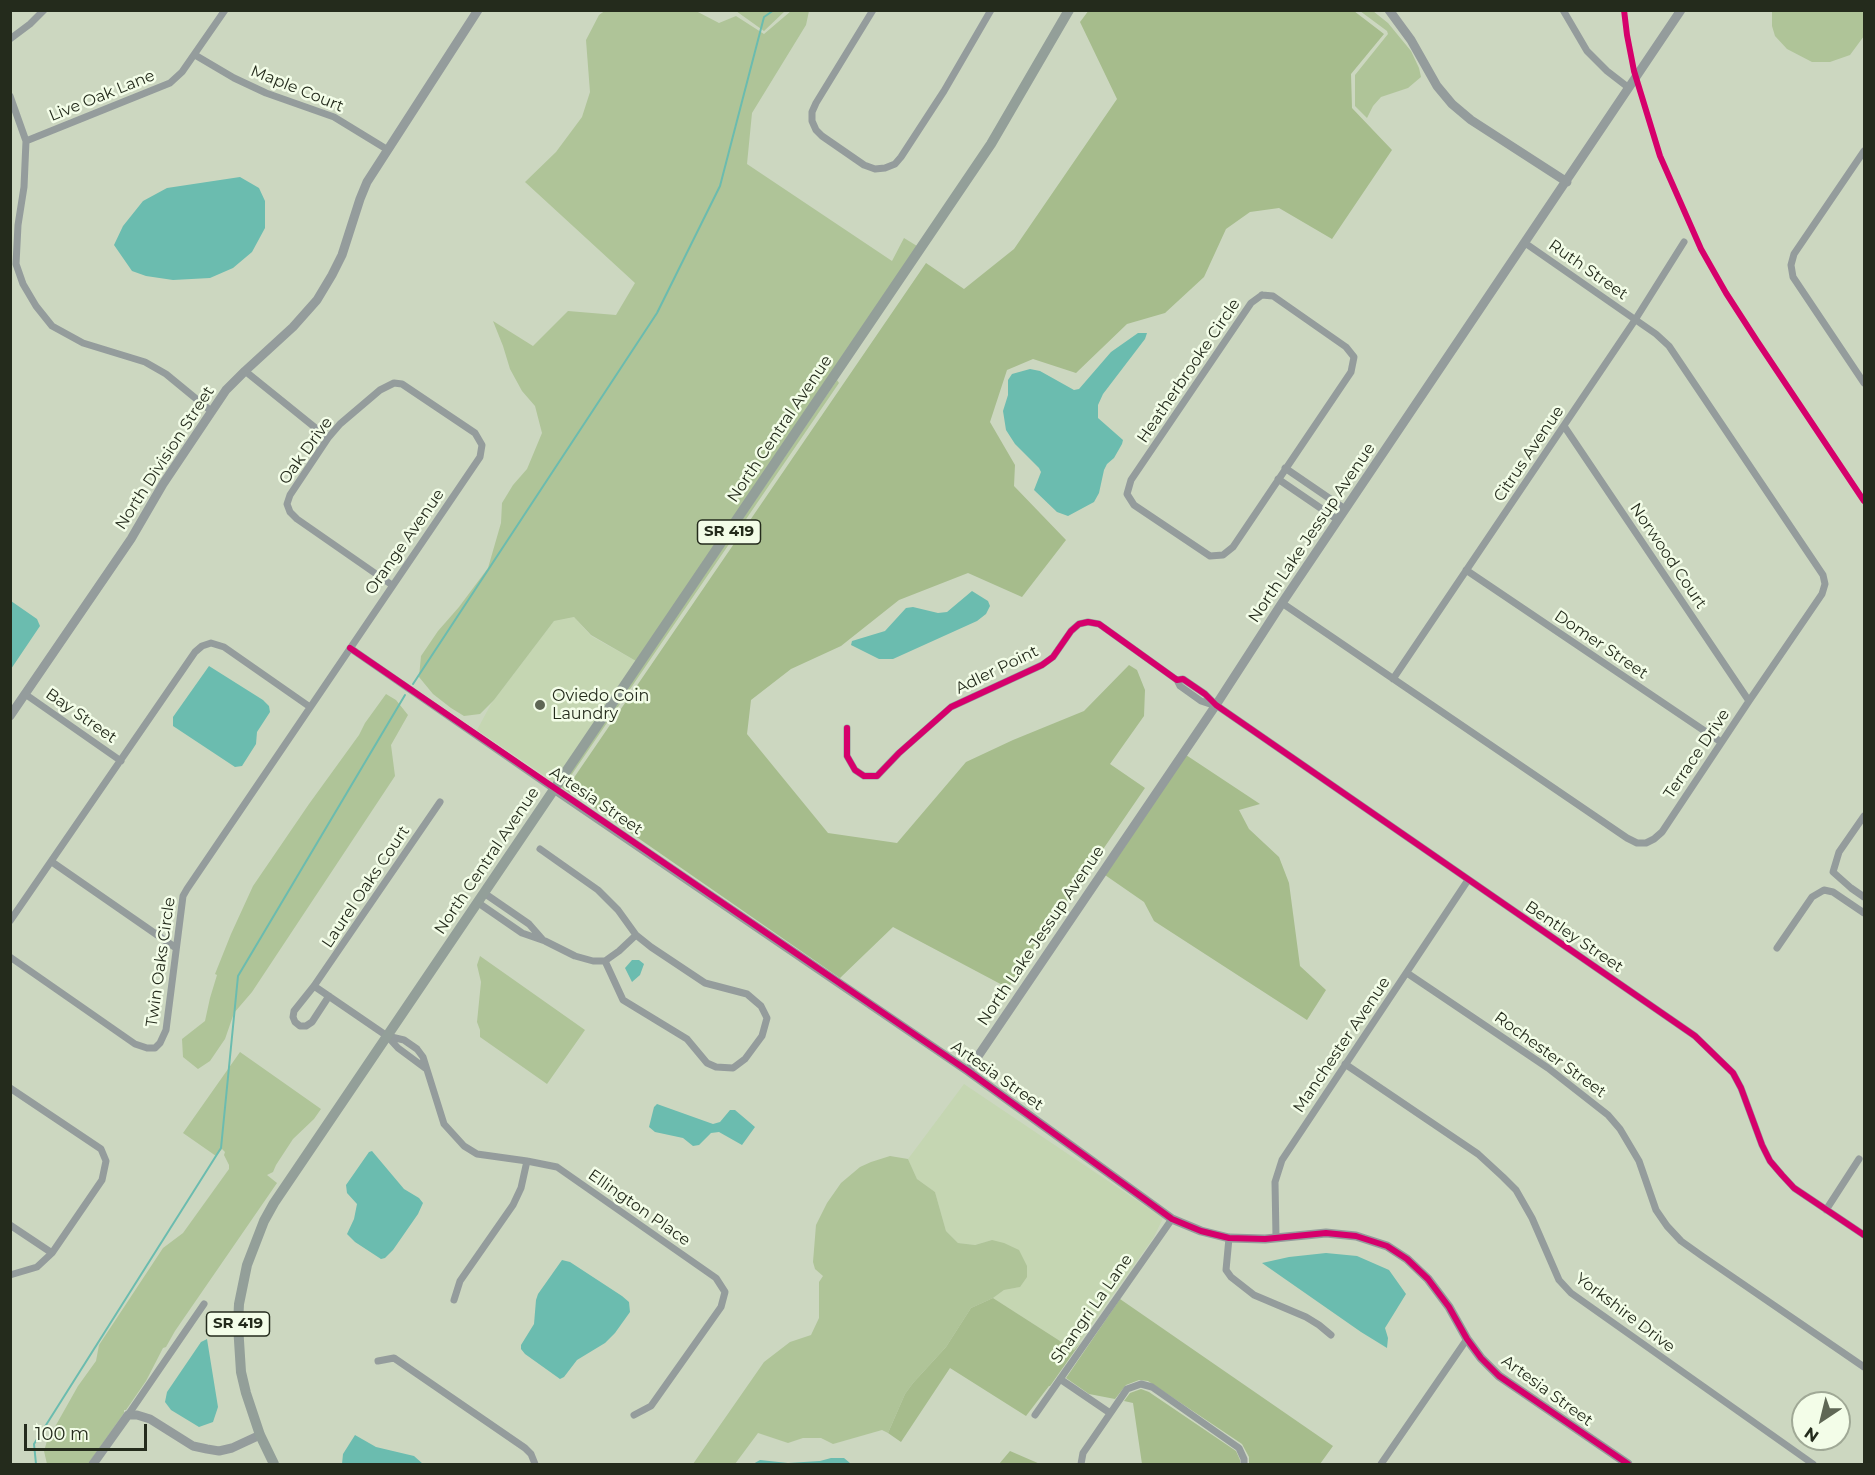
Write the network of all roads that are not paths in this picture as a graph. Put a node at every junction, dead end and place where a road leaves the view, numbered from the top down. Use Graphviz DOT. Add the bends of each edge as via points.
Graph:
graph roads {
  1 [pos="44,10"];
  2 [pos="225,10"];
  3 [pos="478,10"];
  4 [pos="873,10"];
  5 [pos="991,10"];
  6 [pos="1069,10"];
  7 [pos="1389,10"];
  8 [pos="1563,10"];
  9 [pos="1681,10"];
  10 [pos="10,39"];
  11 [pos="195,54"];
  12 [pos="1629,88"];
  13 [pos="10,96"];
  14 [pos="26,141"];
  15 [pos="388,150"];
  16 [pos="1864,151"];
  17 [pos="1567,182"];
  18 [pos="1684,242"];
  19 [pos="1525,243"];
  20 [pos="13,265"];
  21 [pos="1635,320"];
  22 [pos="245,371"];
  23 [pos="1864,383"];
  24 [pos="211,411"];
  25 [pos="1564,426"];
  26 [pos="328,438"];
  27 [pos="482,450"];
  28 [pos="1285,468"];
  29 [pos="1278,479"];
  30 [pos="1312,487"];
  31 [pos="1305,498"];
  32 [pos="1345,509"];
  33 [pos="1338,520"];
  34 [pos="1466,570"];
  35 [pos="392,585"];
  36 [pos="1282,603"];
  37 [pos="350,648"];
  38 [pos="1393,679"];
  39 [pos="25,694"];
  40 [pos="1749,700"];
  41 [pos="1216,705"];
  42 [pos="310,707"];
  43 [pos="10,716"];
  44 [pos="847,728"];
  45 [pos="1721,742"];
  46 [pos="121,761"];
  47 [pos="554,789"];
  48 [pos="440,802"];
  49 [pos="1864,816"];
  50 [pos="540,849"];
  51 [pos="52,862"];
  52 [pos="1468,880"];
  53 [pos="1864,897"];
  54 [pos="480,898"];
  55 [pos="1864,913"];
  56 [pos="10,921"];
  57 [pos="636,935"];
  58 [pos="545,941"];
  59 [pos="176,948"];
  60 [pos="1777,948"];
  61 [pos="10,957"];
  62 [pos="605,961"];
  63 [pos="1407,973"];
  64 [pos="314,986"];
  65 [pos="329,996"];
  66 [pos="387,1036"];
  67 [pos="1345,1064"];
  68 [pos="968,1071"];
  69 [pos="10,1088"];
  70 [pos="1859,1159"];
  71 [pos="527,1161"];
  72 [pos="1826,1210"];
  73 [pos="1172,1219"];
  74 [pos="10,1225"];
  75 [pos="1864,1235"];
  76 [pos="1276,1237"];
  77 [pos="1230,1238"];
  78 [pos="52,1253"];
  79 [pos="10,1275"];
  80 [pos="454,1300"];
  81 [pos="204,1304"];
  82 [pos="1331,1335"];
  83 [pos="1467,1339"];
  84 [pos="378,1361"];
  85 [pos="1864,1367"];
  86 [pos="1060,1379"];
  87 [pos="1110,1413"];
  88 [pos="128,1415"];
  89 [pos="634,1415"];
  90 [pos="1035,1415"];
  91 [pos="260,1435"];
  92 [pos="93,1464"];
  93 [pos="274,1464"];
  94 [pos="535,1464"];
  95 [pos="1081,1464"];
  96 [pos="1244,1464"];
  97 [pos="1381,1464"];
  98 [pos="1628,1464"];
  99 [pos="1814,1464"];
  1 -- 10 [label="street"];
  2 -- 11 [label="street, Live Oak Lane"];
  3 -- 15 [label="street, North Division Street"];
  4 -- 5 [label="street" via="816,103 812,121 822,136 876,169 894,164 901,157"];
  6 -- 47 [label="main road, North Central Avenue / SR 419" via="991,144"];
  7 -- 17 [label="street" via="1452,104"];
  8 -- 12 [label="street" via="1587,51"];
  9 -- 12 [label="street, North Lake Jessup Avenue"];
  11 -- 14 [label="street, Live Oak Lane" via="170,83"];
  11 -- 15 [label="street, Maple Court" via="266,93 334,117"];
  12 -- 17 [label="street, North Lake Jessup Avenue"];
  13 -- 14 [label="street"];
  14 -- 20 [label="street"];
  15 -- 22 [label="street, North Division Street" via="367,182 342,255 317,300"];
  16 -- 23 [label="street" via="1791,264 1793,276"];
  17 -- 19 [label="street, North Lake Jessup Avenue"];
  18 -- 21 [label="street, Citrus Avenue"];
  19 -- 21 [label="street, Ruth Street"];
  19 -- 32 [label="street, North Lake Jessup Avenue"];
  20 -- 24 [label="street" via="52,326 83,344 145,362"];
  21 -- 25 [label="street, Citrus Avenue"];
  21 -- 40 [label="street, Terrace Drive" via="1669,346 1825,584"];
  22 -- 24 [label="street, North Division Street"];
  22 -- 26 [label="street"];
  24 -- 39 [label="street, North Division Street" via="131,539"];
  25 -- 34 [label="street, Citrus Avenue"];
  25 -- 40 [label="street, Norwood Court"];
  26 -- 27 [label="street, Oak Drive" via="380,390 394,383 409,388 475,433"];
  26 -- 35 [label="street, Oak Drive" via="290,495 290,512"];
  27 -- 35 [label="street, Orange Avenue"];
  28 -- 29 [label="street, Heatherbrooke Circle"];
  28 -- 29 [label="street, Heatherbrooke Circle" via="1351,372 1354,357 1346,346 1273,296 1262,296 1251,303 1131,480 1127,494 1134,506 1210,556 1223,555 1233,547"];
  28 -- 30 [label="street"];
  29 -- 31 [label="street"];
  30 -- 31 [label="street"];
  30 -- 32 [label="street"];
  31 -- 33 [label="street"];
  32 -- 33 [label="street, North Lake Jessup Avenue"];
  33 -- 36 [label="street, North Lake Jessup Avenue"];
  34 -- 38 [label="street, Citrus Avenue"];
  34 -- 45 [label="street, Domer Street"];
  35 -- 37 [label="street, Orange Avenue"];
  36 -- 38 [label="street, Terrace Drive"];
  36 -- 41 [label="street, North Lake Jessup Avenue"];
  37 -- 42 [label="street, Twin Oaks Circle"];
  37 -- 47 [label="street, Artesia Street"];
  38 -- 45 [label="street, Terrace Drive" via="1637,843 1646,843 1662,832"];
  39 -- 43 [label="street, North Division Street"];
  39 -- 46 [label="street, Bay Street"];
  40 -- 45 [label="street, Terrace Drive"];
  41 -- 44 [label="street, Adler Point" via="1106,628 1088,621 1071,631 1053,657 1042,665 951,707 877,776 869,777 855,770 847,756"];
  41 -- 52 [label="street, Bentley Street"];
  41 -- 68 [label="street, North Lake Jessup Avenue"];
  42 -- 46 [label="street" via="224,647 211,643 195,652"];
  42 -- 59 [label="street, Twin Oaks Circle" via="183,896"];
  46 -- 51 [label="street"];
  47 -- 54 [label="main road, North Central Avenue / SR 419"];
  47 -- 68 [label="street, Artesia Street"];
  48 -- 64 [label="street, Laurel Oaks Court"];
  49 -- 53 [label="street" via="1839,852 1833,872"];
  50 -- 57 [label="street" via="598,890"];
  51 -- 56 [label="street"];
  51 -- 59 [label="street"];
  52 -- 63 [label="street, Manchester Avenue"];
  52 -- 72 [label="street, Bentley Street" via="1695,1036 1716,1055 1741,1088 1770,1161 1794,1188"];
  54 -- 58 [label="street" via="529,924"];
  54 -- 58 [label="street" via="522,933"];
  54 -- 66 [label="main road, North Central Avenue / SR 419"];
  55 -- 60 [label="street" via="1824,890 1812,897"];
  57 -- 62 [label="street"];
  57 -- 62 [label="street" via="705,983 747,994 761,1006 767,1018 762,1036 745,1059 733,1068 707,1063 687,1039 623,1000"];
  58 -- 62 [label="street" via="574,956"];
  59 -- 61 [label="street, Twin Oaks Circle" via="166,1030 160,1043 147,1048 135,1044"];
  63 -- 67 [label="street, Manchester Avenue"];
  63 -- 85 [label="street, Rochester Street" via="1548,1068 1608,1115 1639,1161 1656,1209 1674,1234"];
  64 -- 65 [label="street"];
  64 -- 65 [label="street, Laurel Oaks Court" via="294,1011 293,1017 300,1026 312,1022"];
  65 -- 66 [label="street"];
  66 -- 71 [label="street, Ellington Place" via="426,1069 444,1124 454,1137 477,1154"];
  66 -- 91 [label="main road, North Central Avenue / SR 419" via="284,1187 264,1221 247,1265 239,1304 238,1346 246,1393"];
  67 -- 76 [label="street, Manchester Avenue" via="1282,1160 1275,1182"];
  67 -- 99 [label="street, Yorkshire Drive" via="1478,1154 1516,1190 1533,1218 1559,1280 1571,1293"];
  68 -- 73 [label="street, Artesia Street"];
  69 -- 78 [label="street" via="101,1149 106,1161 102,1180"];
  70 -- 72 [label="street"];
  71 -- 80 [label="street" via="513,1205 460,1281"];
  71 -- 89 [label="street, Ellington Place" via="557,1167 716,1278 725,1292 721,1307 651,1406"];
  72 -- 75 [label="street, Bentley Street"];
  73 -- 77 [label="street, Artesia Street"];
  73 -- 86 [label="street, Shangri La Lane"];
  74 -- 78 [label="street"];
  76 -- 77 [label="street, Artesia Street"];
  76 -- 83 [label="street, Artesia Street" via="1326,1233 1356,1236 1386,1246 1428,1278"];
  77 -- 82 [label="street" via="1226,1270 1231,1277 1254,1295 1306,1317"];
  78 -- 79 [label="street" via="37,1267"];
  81 -- 88 [label="street"];
  83 -- 97 [label="street"];
  83 -- 98 [label="street, Artesia Street" via="1499,1376"];
  84 -- 94 [label="street" via="394,1358 525,1448"];
  86 -- 87 [label="street"];
  86 -- 90 [label="street, Shangri La Lane"];
  87 -- 95 [label="street" via="1083,1453"];
  87 -- 96 [label="street" via="1127,1389 1145,1385 1239,1448"];
  88 -- 91 [label="street" via="150,1419 193,1446 219,1451"];
  88 -- 92 [label="street"];
  91 -- 93 [label="main road, SR 419"];
}
